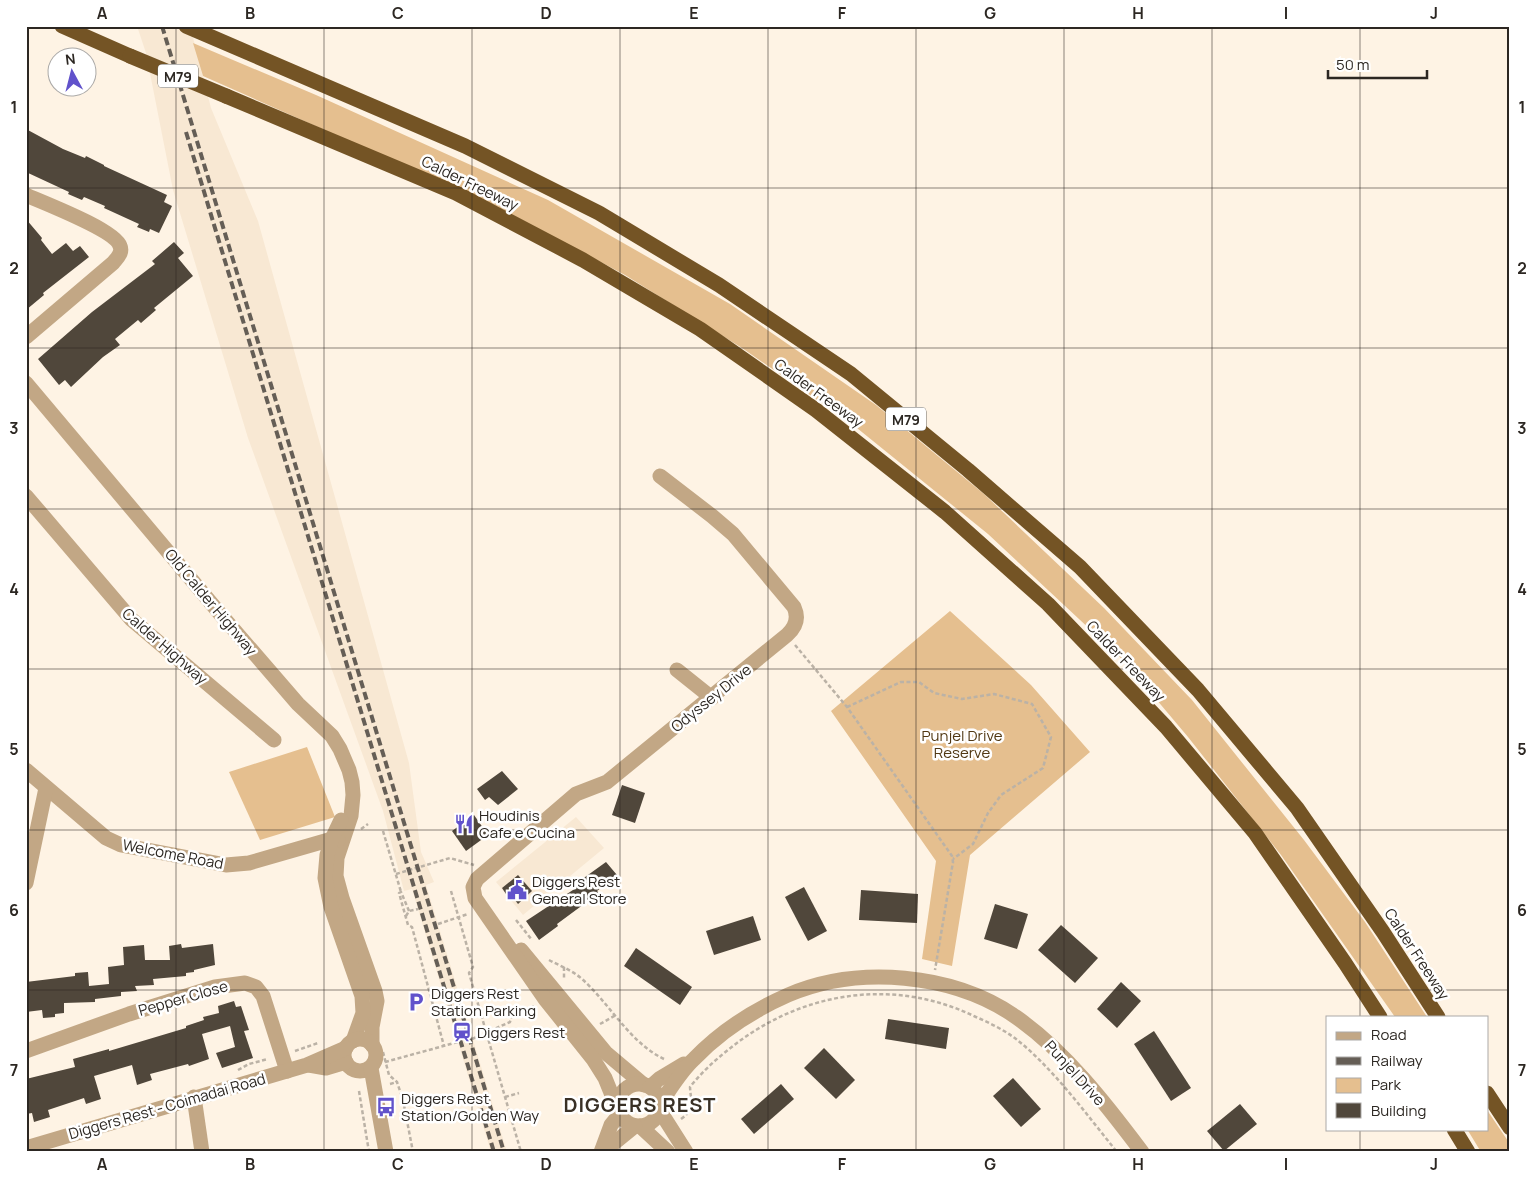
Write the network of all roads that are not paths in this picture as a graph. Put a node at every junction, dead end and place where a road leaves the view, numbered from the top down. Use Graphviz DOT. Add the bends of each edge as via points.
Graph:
graph roads {
  1 [pos="62,26"];
  2 [pos="186,26"];
  3 [pos="26,195"];
  4 [pos="26,337"];
  5 [pos="26,383"];
  6 [pos="660,476"];
  7 [pos="26,496"];
  8 [pos="677,670"];
  9 [pos="712,698"];
  10 [pos="298,704"];
  11 [pos="274,740"];
  12 [pos="26,770"];
  13 [pos="46,788"];
  14 [pos="340,839"];
  15 [pos="26,883"];
  16 [pos="479,903"];
  17 [pos="1379,1016"];
  18 [pos="1437,1016"];
  19 [pos="372,1045"];
  20 [pos="348,1050"];
  21 [pos="26,1051"];
  22 [pos="371,1068"];
  23 [pos="287,1071"];
  24 [pos="686,1073"];
  25 [pos="647,1086"];
  26 [pos="1488,1095"];
  27 [pos="194,1097"];
  28 [pos="660,1107"];
  29 [pos="619,1112"];
  30 [pos="638,1126"];
  31 [pos="1510,1128"];
  32 [pos="1455,1130"];
  33 [pos="26,1148"];
  34 [pos="202,1152"];
  35 [pos="386,1152"];
  36 [pos="602,1152"];
  37 [pos="668,1152"];
  38 [pos="686,1152"];
  39 [pos="1142,1152"];
  40 [pos="1468,1152"];
  1 -- 17 [label="highway, Calder Freeway / M79, bridge" via="456,193 583,260 700,329 808,405 945,512 1048,604 1166,727 1255,833"];
  2 -- 18 [label="highway, Calder Freeway / M79" via="465,146 599,213 719,285 851,374 1080,567 1198,690 1297,808"];
  3 -- 4 [label="street" via="102,229 115,237 121,246 120,254 113,263"];
  5 -- 10 [label="street, Old Calder Highway"];
  6 -- 9 [label="street, Odyssey Drive" via="734,534 796,612 796,623 787,635"];
  7 -- 11 [label="street, Calder Highway" via="131,619"];
  8 -- 9 [label="street"];
  9 -- 16 [label="street, Odyssey Drive" via="607,782 576,794 477,879 473,887"];
  10 -- 14 [label="street" via="338,765 344,808"];
  10 -- 14 [label="street, Old Calder Highway" via="332,736 349,770 353,806"];
  12 -- 13 [label="street, Welcome Road"];
  13 -- 14 [label="street, Welcome Road" via="106,838 121,845 226,865 249,863"];
  13 -- 15 [label="street"];
  14 -- 19 [label="street" via="336,876 376,991"];
  14 -- 20 [label="street" via="325,869 331,906 362,996 362,1013"];
  16 -- 25 [label="street" via="606,1053"];
  16 -- 29 [label="street" via="545,999 593,1059"];
  19 -- 20 [label="street" via="364,1040"];
  19 -- 22 [label="street" via="376,1057"];
  20 -- 22 [label="street" via="355,1070"];
  20 -- 23 [label="street, Diggers Rest - Coimadai Road"];
  21 -- 23 [label="street, Pepper Close" via="215,987 245,983 263,996"];
  22 -- 35 [label="street"];
  23 -- 27 [label="street, Diggers Rest - Coimadai Road"];
  24 -- 25 [label="street, Punjel Drive" via="659,1079"];
  24 -- 28 [label="street, Punjel Drive" via="675,1080"];
  24 -- 39 [label="street, Punjel Drive" via="694,1058 732,1027 760,1008 789,995 837,981 863,978 934,982 996,1005 1047,1041 1064,1056"];
  25 -- 28 [label="street" via="655,1092"];
  25 -- 29 [label="street" via="630,1086 624,1090 620,1096"];
  26 -- 31 [label="highway"];
  27 -- 33 [label="street, Diggers Rest - Coimadai Road"];
  27 -- 34 [label="street"];
  28 -- 30 [label="street" via="654,1120"];
  28 -- 38 [label="street"];
  29 -- 30 [label="street" via="626,1122"];
  29 -- 36 [label="street"];
  30 -- 36 [label="street"];
  30 -- 37 [label="street"];
  32 -- 40 [label="highway"];
}
